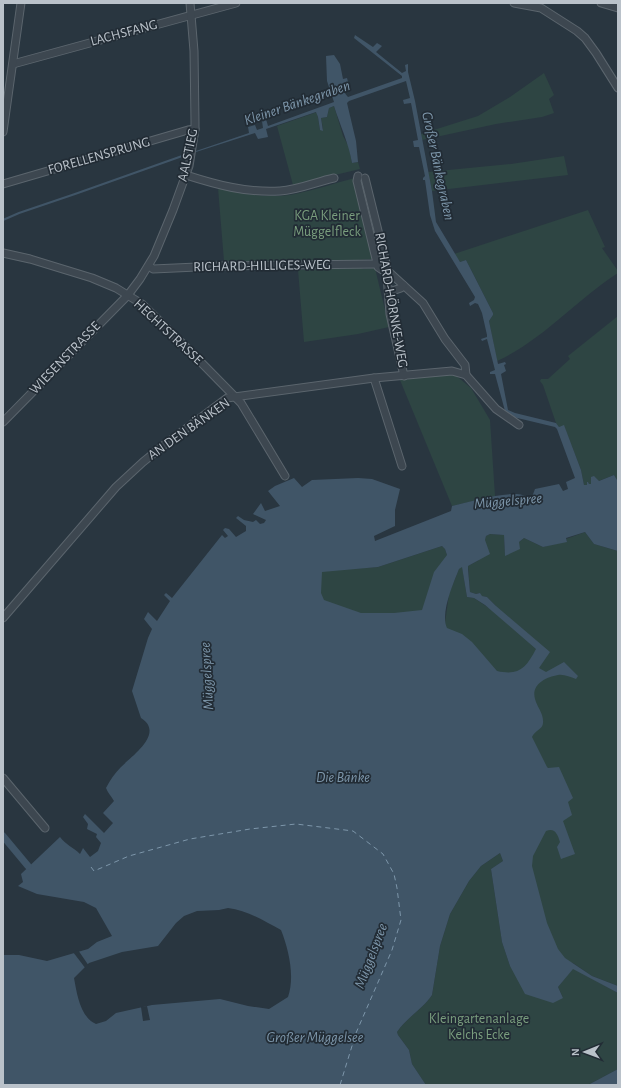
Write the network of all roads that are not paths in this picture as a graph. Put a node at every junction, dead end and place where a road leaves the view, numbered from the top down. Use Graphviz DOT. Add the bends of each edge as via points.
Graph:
graph roads {
  1 [pos="21,3"];
  2 [pos="190,3"];
  3 [pos="236,3"];
  4 [pos="514,3"];
  5 [pos="601,3"];
  6 [pos="542,6"];
  7 [pos="618,8"];
  8 [pos="192,14"];
  9 [pos="13,64"];
  10 [pos="618,88"];
  11 [pos="195,129"];
  12 [pos="3,132"];
  13 [pos="186,175"];
  14 [pos="334,178"];
  15 [pos="3,184"];
  16 [pos="3,253"];
  17 [pos="377,264"];
  18 [pos="149,266"];
  19 [pos="387,272"];
  20 [pos="403,285"];
  21 [pos="389,292"];
  22 [pos="128,295"];
  23 [pos="466,374"];
  24 [pos="404,376"];
  25 [pos="374,378"];
  26 [pos="235,396"];
  27 [pos="3,422"];
  28 [pos="519,425"];
  29 [pos="402,466"];
  30 [pos="285,476"];
  31 [pos="3,618"];
  32 [pos="3,778"];
  33 [pos="45,828"];
  1 -- 9 [label="street"];
  2 -- 8 [label="street, AALSTIEG"];
  3 -- 8 [label="street, LACHSFANG"];
  4 -- 6 [label="street"];
  5 -- 7 [label="street"];
  6 -- 10 [label="street" via="585,38"];
  8 -- 9 [label="street, LACHSFANG"];
  8 -- 11 [label="street, AALSTIEG"];
  9 -- 12 [label="street"];
  11 -- 13 [label="street, AALSTIEG"];
  11 -- 15 [label="street, FORELLENSPRUNG"];
  13 -- 14 [label="street" via="237,189 280,191"];
  13 -- 18 [label="street, AALSTIEG"];
  16 -- 22 [label="street, HECHTSTRASSE" via="92,278"];
  17 -- 18 [label="street, RICHARD-HILLIGES-WEG" via="153,269"];
  17 -- 19 [label="street" via="380,269"];
  17 -- 19 [label="street, RICHARD-HÖRNKE-WEG" via="357,181 362,177 384,252"];
  18 -- 22 [label="street, AALSTIEG"];
  19 -- 20 [label="street"];
  19 -- 21 [label="street, RICHARD-HÖRNKE-WEG"];
  20 -- 21 [label="street"];
  20 -- 23 [label="street" via="423,303 465,365"];
  21 -- 24 [label="street, RICHARD-HÖRNKE-WEG" via="390,314"];
  22 -- 26 [label="street, HECHTSTRASSE" via="158,319"];
  22 -- 27 [label="street, WIESENSTRASSE"];
  23 -- 24 [label="street, AN DEN BÄNKEN" via="446,371"];
  23 -- 28 [label="street" via="496,409"];
  24 -- 25 [label="street, AN DEN BÄNKEN"];
  25 -- 26 [label="street, AN DEN BÄNKEN"];
  25 -- 29 [label="street"];
  26 -- 30 [label="street, HECHTSTRASSE"];
  26 -- 31 [label="street, AN DEN BÄNKEN" via="228,398 164,445 116,487"];
  32 -- 33 [label="street"];
}
